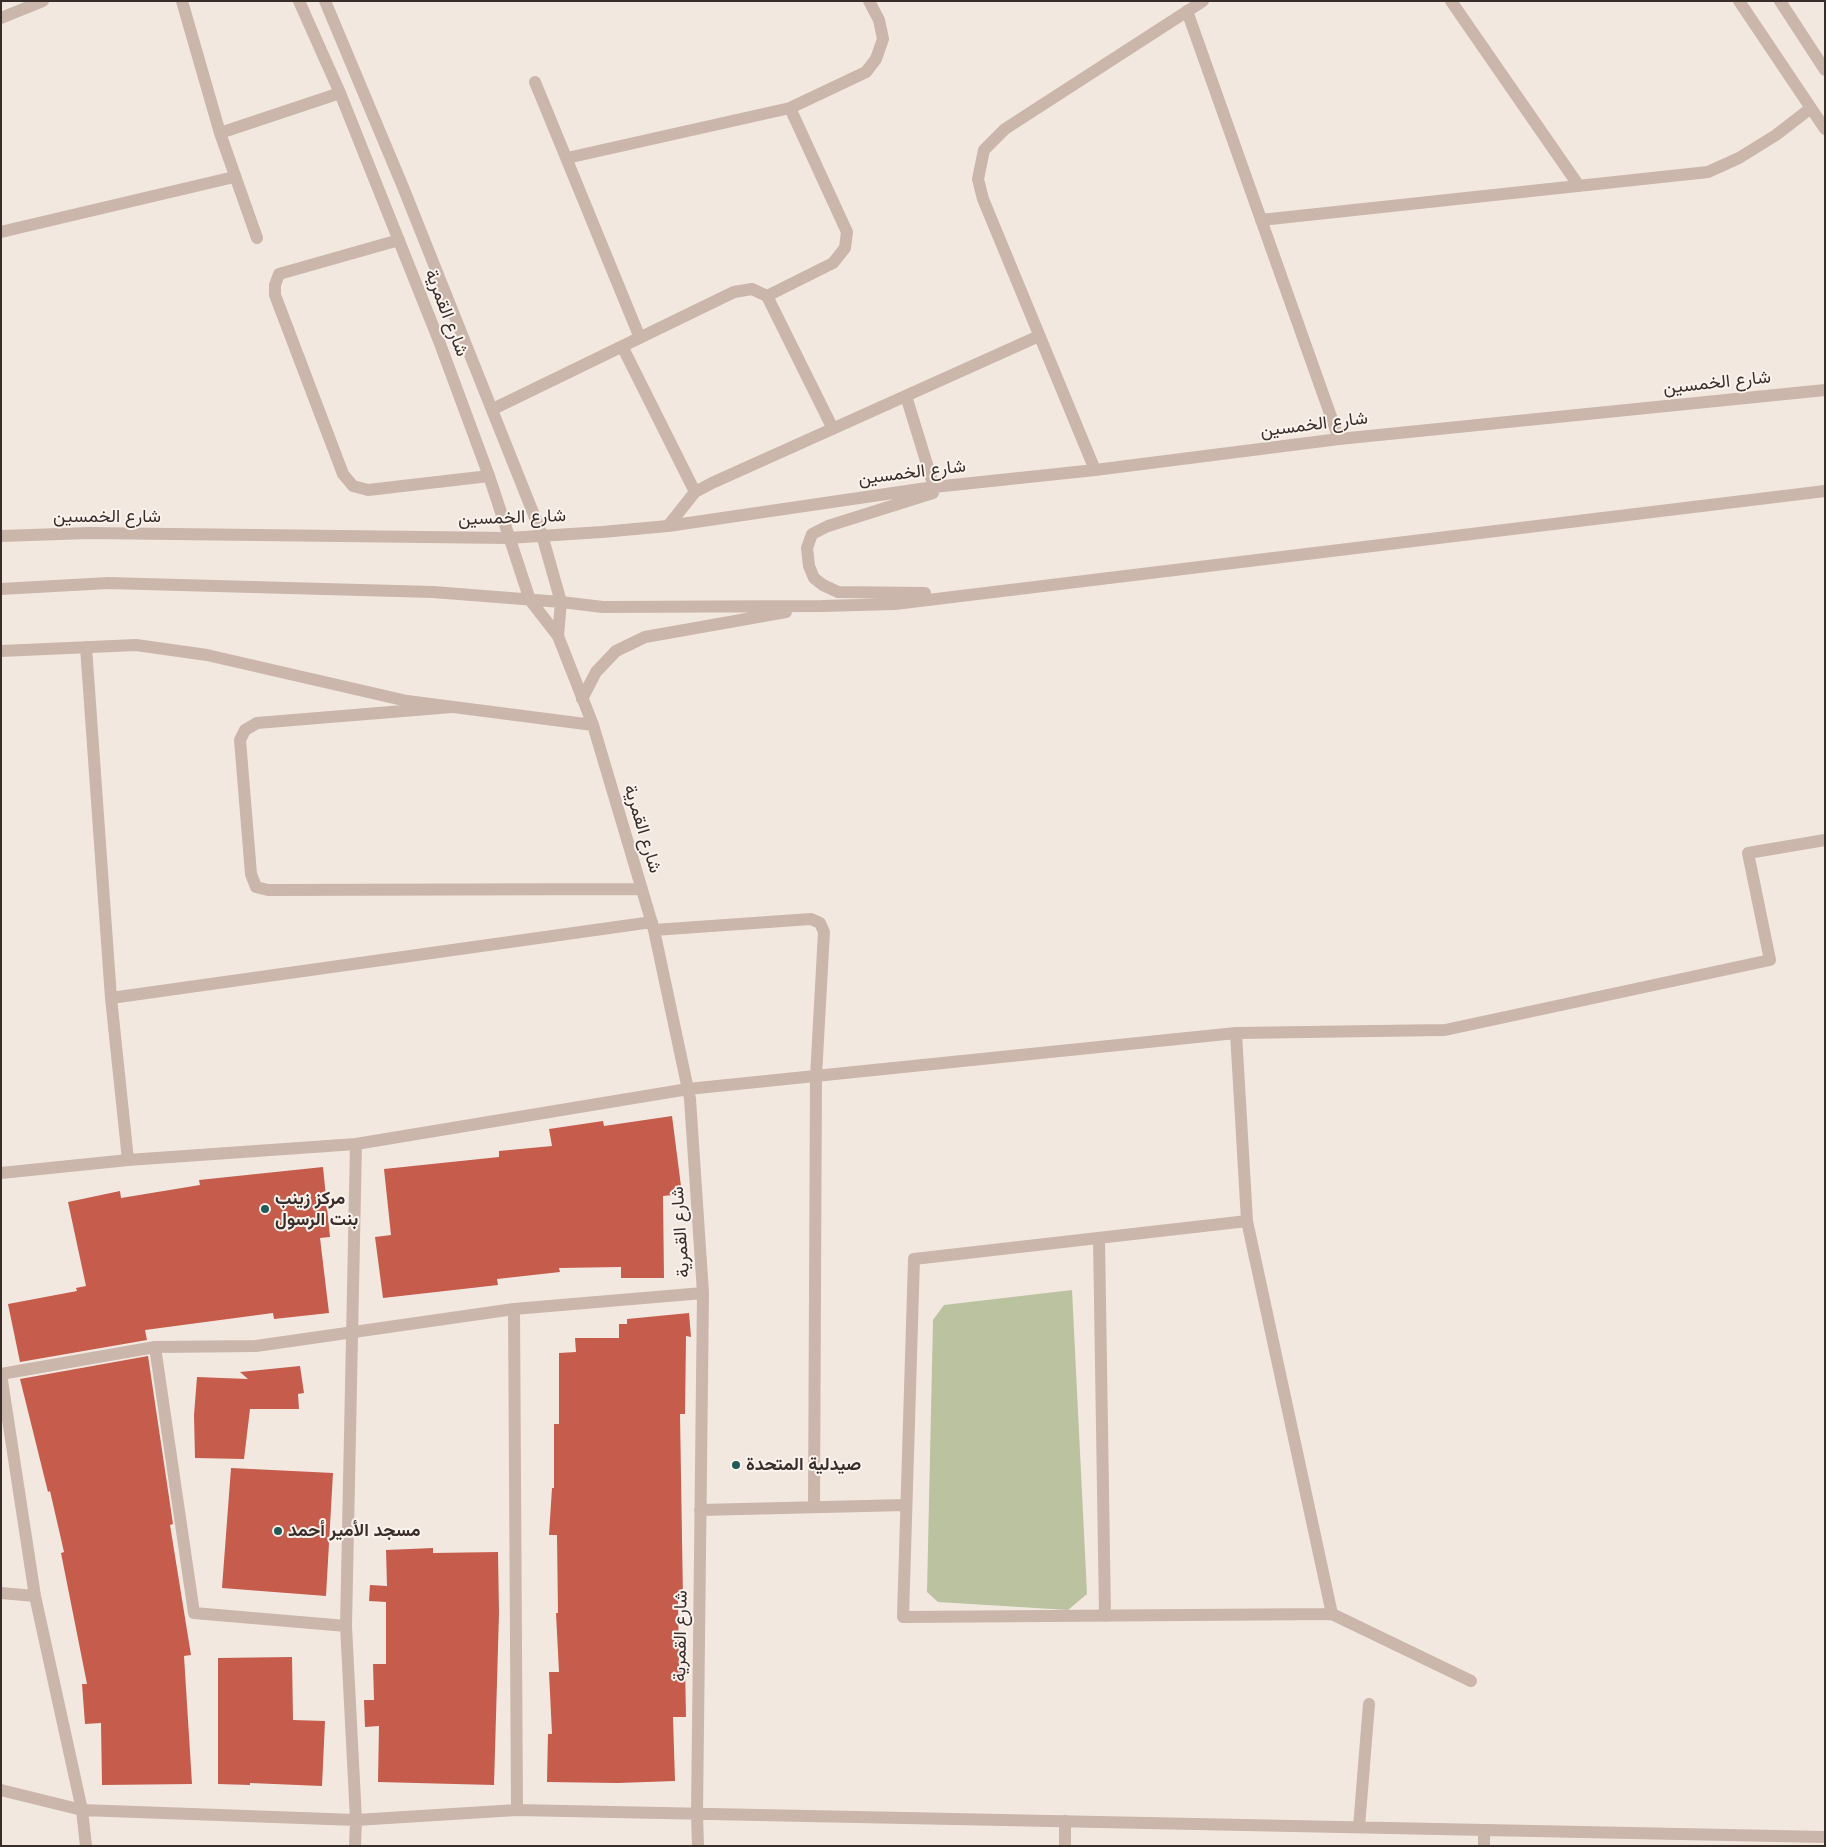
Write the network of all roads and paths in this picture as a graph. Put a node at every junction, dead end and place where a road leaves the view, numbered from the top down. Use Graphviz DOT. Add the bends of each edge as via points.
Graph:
graph roads {
  1 [pos="43,1"];
  2 [pos="182,1"];
  3 [pos="299,1"];
  4 [pos="325,1"];
  5 [pos="869,1"];
  6 [pos="1203,1"];
  7 [pos="1451,1"];
  8 [pos="1739,1"];
  9 [pos="1780,1"];
  10 [pos="1187,11"];
  11 [pos="1,18"];
  12 [pos="1825,70"];
  13 [pos="535,82"];
  14 [pos="340,93"];
  15 [pos="790,108"];
  16 [pos="1811,108"];
  17 [pos="1825,129"];
  18 [pos="220,133"];
  19 [pos="567,158"];
  20 [pos="234,177"];
  21 [pos="1579,186"];
  22 [pos="1261,220"];
  23 [pos="1,232"];
  24 [pos="257,238"];
  25 [pos="398,240"];
  26 [pos="767,296"];
  27 [pos="1039,336"];
  28 [pos="640,338"];
  29 [pos="622,346"];
  30 [pos="1825,390"];
  31 [pos="906,396"];
  32 [pos="493,409"];
  33 [pos="833,428"];
  34 [pos="1339,438"];
  35 [pos="1095,470"];
  36 [pos="490,476"];
  37 [pos="962,484"];
  38 [pos="934,487"];
  39 [pos="1825,491"];
  40 [pos="695,492"];
  41 [pos="668,526"];
  42 [pos="542,535"];
  43 [pos="1,536"];
  44 [pos="508,538"];
  45 [pos="1,589"];
  46 [pos="977,594"];
  47 [pos="530,600"];
  48 [pos="561,602"];
  49 [pos="822,606"];
  50 [pos="558,636"];
  51 [pos="86,647"];
  52 [pos="1,652"];
  53 [pos="582,699"];
  54 [pos="452,706"];
  55 [pos="593,725"];
  56 [pos="1825,840"];
  57 [pos="642,889"];
  58 [pos="653,926"];
  59 [pos="111,998"];
  60 [pos="1236,1033"];
  61 [pos="816,1076"];
  62 [pos="688,1089"];
  63 [pos="356,1144"];
  64 [pos="128,1160"];
  65 [pos="1,1173"];
  66 [pos="1247,1221"];
  67 [pos="1099,1238"];
  68 [pos="703,1293"];
  69 [pos="514,1309"];
  70 [pos="352,1332"];
  71 [pos="155,1347"];
  72 [pos="1,1374"];
  73 [pos="7,1449"];
  74 [pos="906,1504"];
  75 [pos="814,1507"];
  76 [pos="700,1510"];
  77 [pos="1,1593"];
  78 [pos="35,1596"];
  79 [pos="1332,1614"];
  80 [pos="1105,1616"];
  81 [pos="346,1626"];
  82 [pos="1472,1681"];
  83 [pos="1368,1704"];
  84 [pos="1,1790"];
  85 [pos="82,1810"];
  86 [pos="518,1810"];
  87 [pos="697,1814"];
  88 [pos="356,1820"];
  89 [pos="1065,1821"];
  90 [pos="1358,1827"];
  91 [pos="1484,1830"];
  92 [pos="1825,1837"];
  93 [pos="86,1846"];
  94 [pos="355,1846"];
  95 [pos="698,1846"];
  96 [pos="1064,1846"];
  97 [pos="1484,1846"];
  1 -- 11 [label="street"];
  2 -- 18 [label="street"];
  3 -- 14 [label="street, شارع القمرية"];
  4 -- 32 [label="street"];
  5 -- 15 [label="street" via="879,20 883,39 876,59 866,72"];
  6 -- 10 [label="street"];
  7 -- 21 [label="street"];
  8 -- 16 [label="street"];
  9 -- 12 [label="street"];
  10 -- 22 [label="street"];
  10 -- 27 [label="street" via="1006,128 984,150 978,179 983,199"];
  13 -- 19 [label="street"];
  14 -- 18 [label="street"];
  14 -- 25 [label="street, شارع القمرية"];
  15 -- 19 [label="street"];
  15 -- 26 [label="street" via="847,232 845,248 833,263"];
  16 -- 17 [label="street"];
  16 -- 21 [label="street" via="1739,158 1708,172"];
  18 -- 20 [label="street"];
  19 -- 28 [label="street"];
  20 -- 23 [label="street"];
  20 -- 24 [label="street"];
  21 -- 22 [label="street"];
  22 -- 34 [label="street"];
  25 -- 36 [label="street, شارع القمرية"];
  25 -- 36 [label="street" via="279,274 275,285 275,296 343,474 353,486 368,490"];
  26 -- 28 [label="street" via="752,289 734,292"];
  26 -- 33 [label="street"];
  27 -- 31 [label="street"];
  27 -- 35 [label="street"];
  28 -- 29 [label="street"];
  29 -- 32 [label="street"];
  29 -- 40 [label="street"];
  30 -- 34 [label="street, شارع الخمسين"];
  31 -- 33 [label="street"];
  31 -- 38 [label="street"];
  32 -- 42 [label="street"];
  33 -- 40 [label="street"];
  34 -- 35 [label="street, شارع الخمسين"];
  35 -- 37 [label="street, شارع الخمسين"];
  36 -- 44 [label="street, شارع القمرية"];
  37 -- 38 [label="street, شارع الخمسين"];
  37 -- 46 [label="street" via="828,526 812,534 807,548 809,566 814,578 838,592"];
  38 -- 41 [label="street, شارع الخمسين"];
  39 -- 46 [label="street"];
  40 -- 41 [label="street"];
  41 -- 42 [label="street, شارع الخمسين"];
  42 -- 44 [label="street, شارع الخمسين"];
  42 -- 48 [label="street"];
  43 -- 44 [label="street, شارع الخمسين" via="90,533"];
  44 -- 47 [label="street, شارع القمرية"];
  45 -- 47 [label="street" via="108,583 433,592"];
  46 -- 49 [label="street" via="895,604"];
  47 -- 48 [label="street"];
  47 -- 50 [label="street, شارع القمرية"];
  48 -- 49 [label="street" via="603,607"];
  48 -- 50 [label="street, شارع القمرية"];
  49 -- 53 [label="street" via="645,636 616,651 596,672"];
  50 -- 53 [label="street, شارع القمرية"];
  51 -- 52 [label="street"];
  51 -- 54 [label="street" via="136,645 206,654 407,701"];
  51 -- 59 [label="street"];
  53 -- 55 [label="street, شارع القمرية"];
  54 -- 55 [label="street"];
  54 -- 57 [label="street" via="257,723 245,730 240,740 251,874 256,887 268,890"];
  55 -- 57 [label="street, شارع القمرية"];
  56 -- 60 [label="street" via="1748,853 1770,960 1445,1030"];
  57 -- 58 [label="street, شارع القمرية"];
  58 -- 59 [label="street"];
  58 -- 61 [label="street" via="811,919 820,922 824,932"];
  58 -- 62 [label="street, شارع القمرية"];
  59 -- 64 [label="street"];
  60 -- 61 [label="street"];
  60 -- 66 [label="street"];
  61 -- 62 [label="street"];
  61 -- 75 [label="street"];
  62 -- 63 [label="street"];
  62 -- 68 [label="street, شارع القمرية"];
  63 -- 64 [label="street"];
  63 -- 70 [label="street"];
  64 -- 65 [label="street"];
  66 -- 67 [label="street"];
  66 -- 79 [label="street"];
  67 -- 74 [label="street" via="914,1259"];
  67 -- 80 [label="street"];
  68 -- 69 [label="street"];
  68 -- 76 [label="street, شارع القمرية"];
  69 -- 70 [label="street"];
  69 -- 86 [label="street"];
  70 -- 71 [label="street" via="256,1346"];
  70 -- 81 [label="street"];
  71 -- 72 [label="street"];
  71 -- 81 [label="street" via="194,1613"];
  72 -- 73 [label="street"];
  73 -- 78 [label="street"];
  74 -- 75 [label="street"];
  74 -- 80 [label="street" via="903,1617"];
  75 -- 76 [label="street"];
  76 -- 87 [label="street, شارع القمرية"];
  77 -- 78 [label="street"];
  78 -- 85 [label="street"];
  79 -- 80 [label="street"];
  79 -- 82 [label="street"];
  81 -- 88 [label="street"];
  83 -- 90 [label="street"];
  84 -- 85 [label="street"];
  85 -- 88 [label="street"];
  85 -- 93 [label="street"];
  86 -- 87 [label="street"];
  86 -- 88 [label="street"];
  87 -- 89 [label="street"];
  87 -- 95 [label="street, شارع القمرية"];
  88 -- 94 [label="street"];
  89 -- 90 [label="street"];
  89 -- 96 [label="street"];
  90 -- 91 [label="street"];
  91 -- 92 [label="street"];
  91 -- 97 [label="street"];
}
